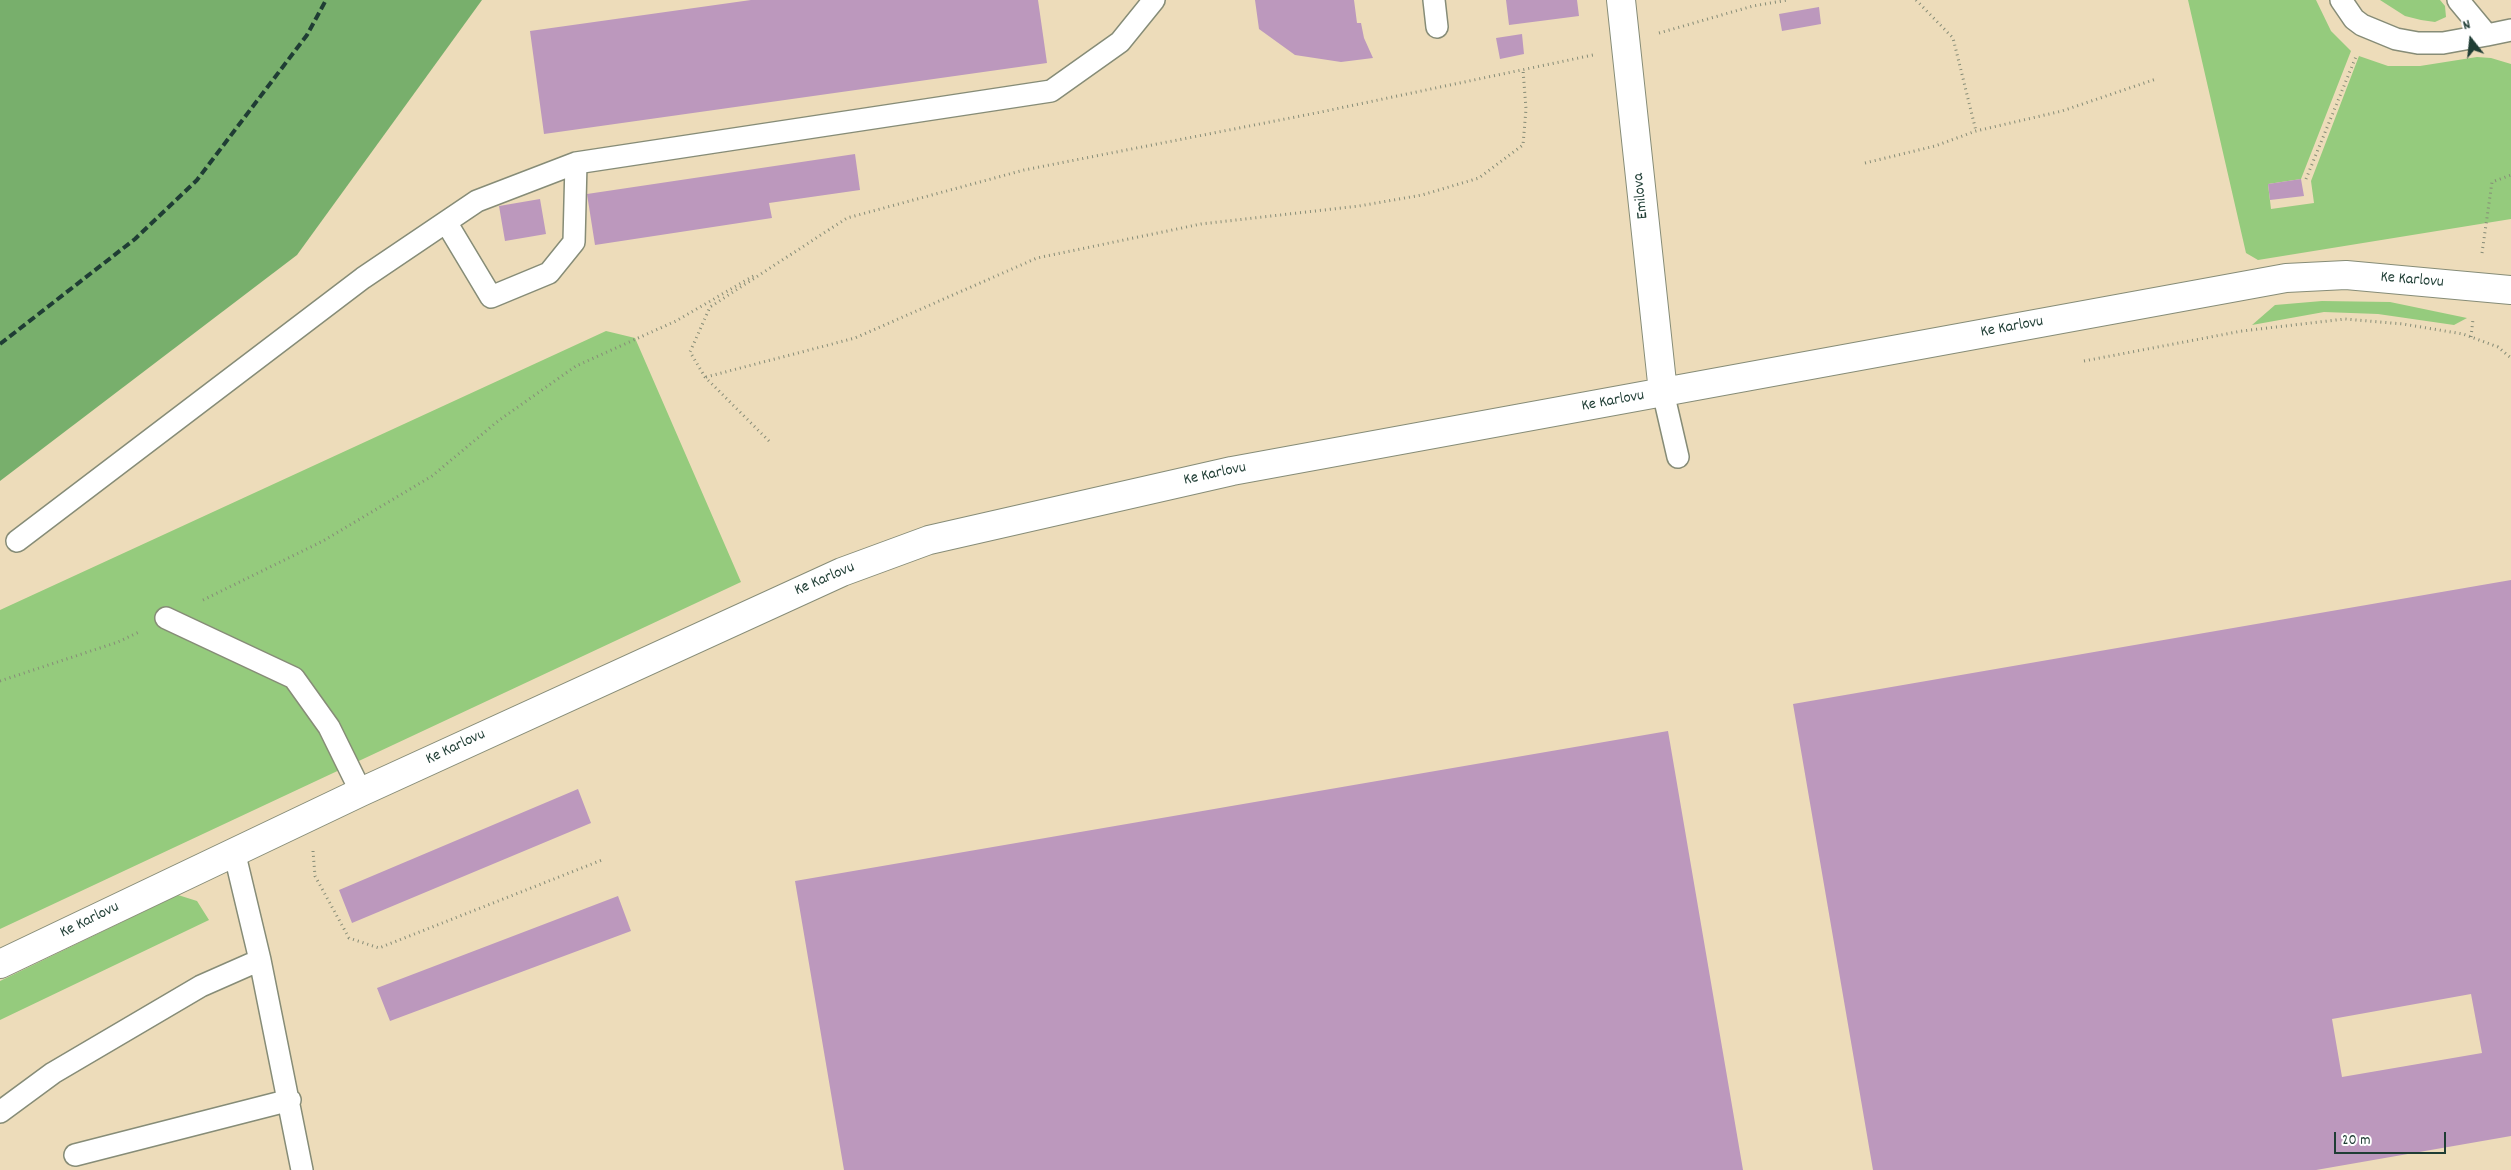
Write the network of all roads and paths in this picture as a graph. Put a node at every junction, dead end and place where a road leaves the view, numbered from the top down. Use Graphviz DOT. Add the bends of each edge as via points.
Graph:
graph roads {
  1 [pos="1154,0"];
  2 [pos="1434,0"];
  3 [pos="1621,0"];
  4 [pos="1788,0"];
  5 [pos="1916,0"];
  6 [pos="2341,0"];
  7 [pos="2458,0"];
  8 [pos="1437,27"];
  9 [pos="1673,28"];
  10 [pos="2368,28"];
  11 [pos="2511,30"];
  12 [pos="2487,35"];
  13 [pos="1600,54"];
  14 [pos="1523,70"];
  15 [pos="2156,79"];
  16 [pos="1976,132"];
  17 [pos="576,163"];
  18 [pos="1865,163"];
  19 [pos="2511,175"];
  20 [pos="2306,179"];
  21 [pos="446,222"];
  22 [pos="795,252"];
  23 [pos="2477,287"];
  24 [pos="2511,290"];
  25 [pos="2471,337"];
  26 [pos="2511,358"];
  27 [pos="2084,362"];
  28 [pos="705,377"];
  29 [pos="1663,392"];
  30 [pos="770,441"];
  31 [pos="1678,457"];
  32 [pos="16,541"];
  33 [pos="166,618"];
  34 [pos="0,681"];
  35 [pos="361,792"];
  36 [pos="310,816"];
  37 [pos="234,851"];
  38 [pos="602,860"];
  39 [pos="260,960"];
  40 [pos="0,964"];
  41 [pos="290,1100"];
  42 [pos="0,1112"];
  43 [pos="75,1155"];
  44 [pos="302,1170"];
  1 -- 17 [label="lane" via="1120,42 1051,91"];
  2 -- 8 [label="lane"];
  3 -- 29 [label="street, Emilova"];
  4 -- 9 [label="path"];
  5 -- 16 [label="path" via="1954,38"];
  6 -- 10 [label="lane" via="2354,19"];
  7 -- 12 [label="lane"];
  10 -- 12 [label="lane" via="2418,43"];
  10 -- 20 [label="path"];
  11 -- 12 [label="lane"];
  13 -- 14 [label="path"];
  14 -- 22 [label="path" via="1024,170 848,218"];
  14 -- 28 [label="path" via="1524,145 1480,178 1422,195 1359,206 1200,224 1037,258 855,338"];
  15 -- 16 [label="path" via="2062,111"];
  16 -- 18 [label="path"];
  17 -- 21 [label="lane" via="477,201"];
  17 -- 21 [label="lane" via="574,242 549,273 491,297"];
  19 -- 23 [label="path" via="2492,182"];
  21 -- 32 [label="lane" via="363,278"];
  22 -- 28 [label="path" via="710,307 690,352"];
  22 -- 33 [label="path" via="676,321 576,366 498,421 432,476 323,541"];
  23 -- 24 [label="street, Ke Karlovu"];
  23 -- 25 [label="path"];
  23 -- 29 [label="street, Ke Karlovu" via="2346,275 2286,278"];
  25 -- 26 [label="path" via="2498,347"];
  25 -- 27 [label="path" via="2403,324 2345,319 2242,331"];
  28 -- 30 [label="path"];
  29 -- 31 [label="lane"];
  29 -- 35 [label="street, Ke Karlovu" via="1232,471 929,540 842,572"];
  33 -- 34 [label="path" via="118,642"];
  33 -- 35 [label="lane" via="294,678 329,727"];
  35 -- 36 [label="street, Ke Karlovu"];
  36 -- 37 [label="street, Ke Karlovu"];
  36 -- 38 [label="path" via="315,876 329,903 349,938 379,948"];
  37 -- 39 [label="lane"];
  37 -- 40 [label="street, Ke Karlovu"];
  39 -- 41 [label="lane"];
  39 -- 42 [label="lane" via="200,986 53,1073"];
  41 -- 43 [label="lane"];
  41 -- 44 [label="lane"];
}
